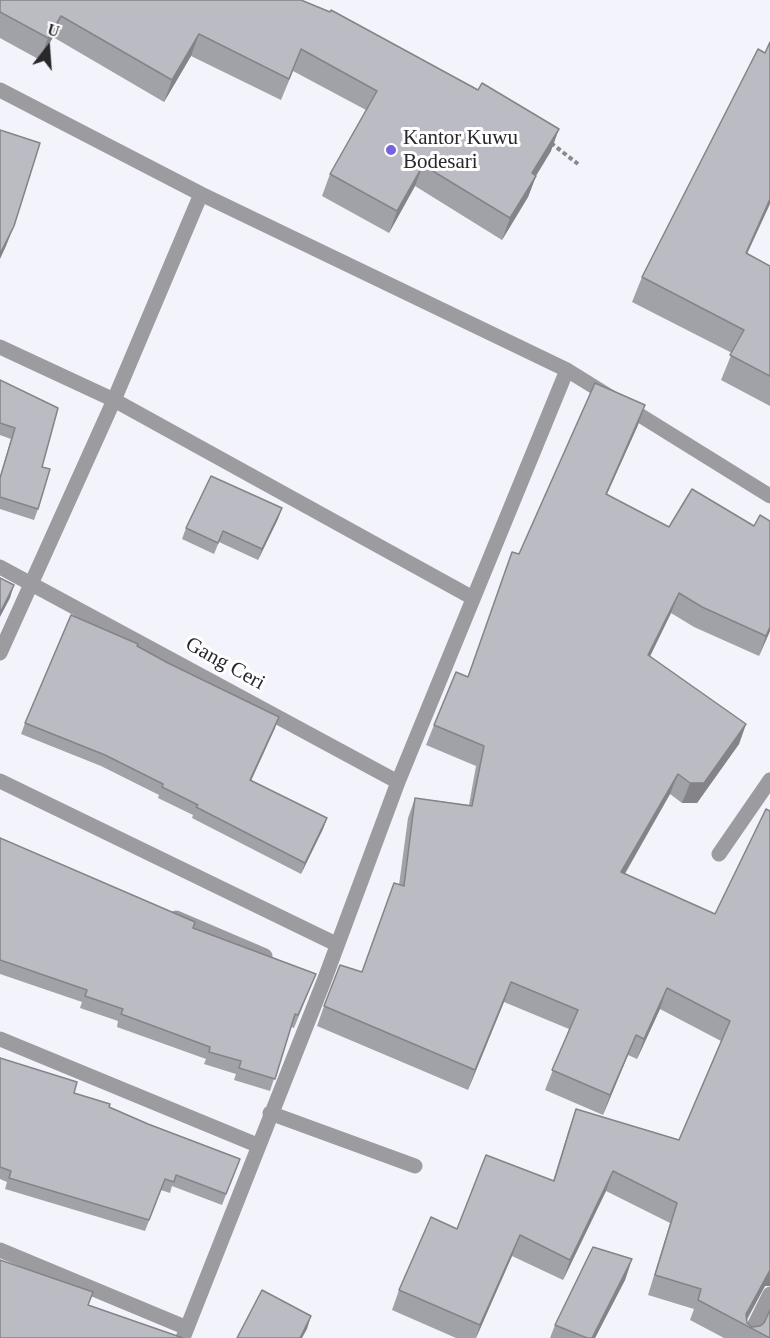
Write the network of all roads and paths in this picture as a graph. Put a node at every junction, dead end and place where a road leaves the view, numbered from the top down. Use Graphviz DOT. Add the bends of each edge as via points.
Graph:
graph roads {
  1 [pos="0,90"];
  2 [pos="545,136"];
  3 [pos="578,164"];
  4 [pos="201,194"];
  5 [pos="0,347"];
  6 [pos="567,370"];
  7 [pos="114,400"];
  8 [pos="770,496"];
  9 [pos="0,567"];
  10 [pos="33,582"];
  11 [pos="473,598"];
  12 [pos="0,653"];
  13 [pos="770,780"];
  14 [pos="0,781"];
  15 [pos="398,782"];
  16 [pos="718,854"];
  17 [pos="162,912"];
  18 [pos="336,944"];
  19 [pos="281,963"];
  20 [pos="0,1039"];
  21 [pos="270,1113"];
  22 [pos="257,1145"];
  23 [pos="415,1166"];
  24 [pos="0,1250"];
  25 [pos="770,1294"];
  26 [pos="763,1321"];
  27 [pos="185,1333"];
  28 [pos="748,1338"];
  1 -- 4 [label="street"];
  2 -- 3 [label="path"];
  4 -- 6 [label="street"];
  4 -- 7 [label="street"];
  5 -- 7 [label="street"];
  6 -- 8 [label="street"];
  6 -- 11 [label="street"];
  7 -- 10 [label="street"];
  7 -- 11 [label="street"];
  9 -- 10 [label="street, Gang Ceri"];
  10 -- 12 [label="street"];
  10 -- 15 [label="street, Gang Ceri"];
  11 -- 15 [label="street"];
  13 -- 16 [label="street"];
  14 -- 18 [label="street"];
  15 -- 18 [label="street"];
  17 -- 19 [label="street"];
  18 -- 21 [label="street" via="319,979"];
  20 -- 22 [label="street"];
  21 -- 22 [label="street"];
  21 -- 23 [label="street"];
  22 -- 27 [label="street"];
  24 -- 27 [label="street"];
  25 -- 26 [label="street"];
  26 -- 28 [label="street"];
}
